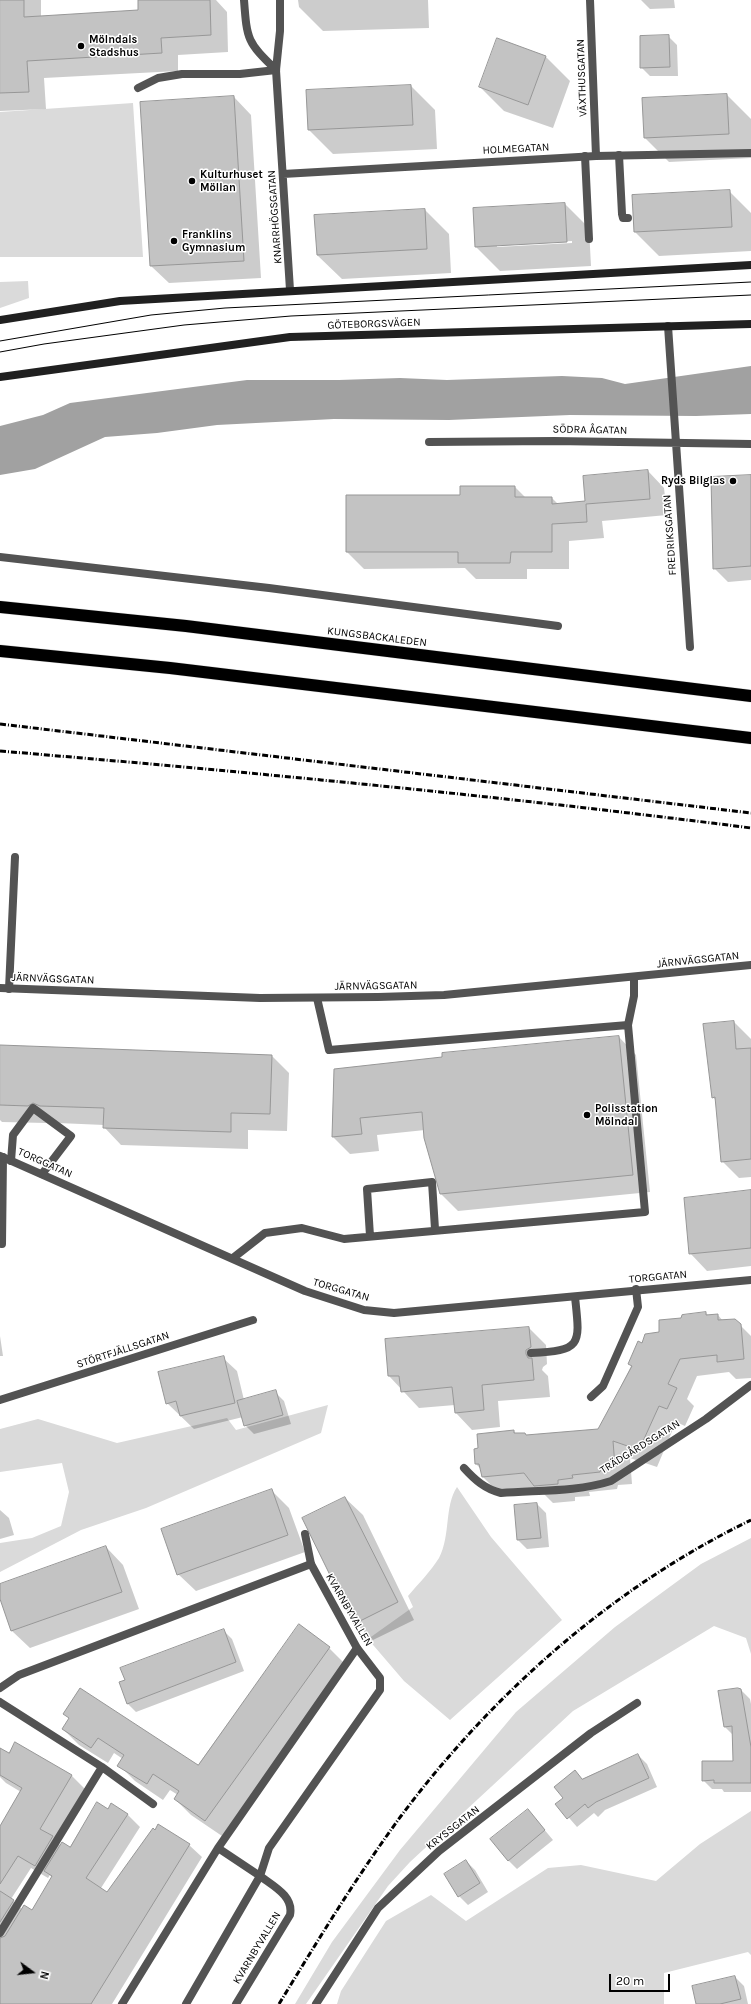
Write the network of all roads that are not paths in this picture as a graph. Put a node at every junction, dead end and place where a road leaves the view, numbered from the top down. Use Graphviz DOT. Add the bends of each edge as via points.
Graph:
graph roads {
  1 [pos="244,0"];
  2 [pos="280,0"];
  3 [pos="590,0"];
  4 [pos="276,70"];
  5 [pos="138,88"];
  6 [pos="751,153"];
  7 [pos="619,155"];
  8 [pos="584,156"];
  9 [pos="596,156"];
  10 [pos="283,174"];
  11 [pos="628,218"];
  12 [pos="588,240"];
  13 [pos="751,266"];
  14 [pos="290,290"];
  15 [pos="0,320"];
  16 [pos="751,324"];
  17 [pos="668,326"];
  18 [pos="0,377"];
  19 [pos="429,442"];
  20 [pos="676,443"];
  21 [pos="751,444"];
  22 [pos="0,557"];
  23 [pos="0,607"];
  24 [pos="558,626"];
  25 [pos="690,647"];
  26 [pos="0,651"];
  27 [pos="751,696"];
  28 [pos="751,738"];
  29 [pos="15,857"];
  30 [pos="751,965"];
  31 [pos="634,978"];
  32 [pos="0,988"];
  33 [pos="9,988"];
  34 [pos="318,998"];
  35 [pos="628,1024"];
  36 [pos="1,1157"];
  37 [pos="11,1161"];
  38 [pos="42,1174"];
  39 [pos="436,1229"];
  40 [pos="370,1236"];
  41 [pos="2,1244"];
  42 [pos="233,1258"];
  43 [pos="751,1280"];
  44 [pos="636,1290"];
  45 [pos="575,1297"];
  46 [pos="253,1320"];
  47 [pos="531,1353"];
  48 [pos="751,1385"];
  49 [pos="591,1397"];
  50 [pos="0,1400"];
  51 [pos="464,1468"];
  52 [pos="305,1534"];
  53 [pos="311,1564"];
  54 [pos="357,1648"];
  55 [pos="0,1688"];
  56 [pos="0,1702"];
  57 [pos="637,1703"];
  58 [pos="102,1767"];
  59 [pos="152,1804"];
  60 [pos="218,1848"];
  61 [pos="260,1876"];
  62 [pos="0,1932"];
  63 [pos="122,2004"];
  64 [pos="186,2004"];
  65 [pos="236,2004"];
  66 [pos="316,2004"];
  1 -- 4 [label="street" via="246,33 254,49"];
  2 -- 4 [label="street, KNARRHÖGSGATAN"];
  3 -- 9 [label="street, VÄXTHUSGATAN"];
  4 -- 5 [label="street" via="240,74 182,74 158,78"];
  4 -- 10 [label="street, KNARRHÖGSGATAN"];
  6 -- 7 [label="street, HOLMEGATAN"];
  7 -- 9 [label="street, HOLMEGATAN"];
  7 -- 11 [label="street" via="622,214 623,218"];
  8 -- 9 [label="street, HOLMEGATAN"];
  8 -- 10 [label="street, HOLMEGATAN"];
  8 -- 12 [label="street"];
  10 -- 14 [label="street, KNARRHÖGSGATAN"];
  13 -- 14 [label="main road"];
  14 -- 15 [label="main road" via="120,301"];
  16 -- 17 [label="main road, GÖTEBORGSVÄGEN"];
  17 -- 18 [label="main road, GÖTEBORGSVÄGEN" via="290,337"];
  17 -- 20 [label="street, FREDRIKSGATAN"];
  19 -- 20 [label="street, SÖDRA ÅGATAN"];
  20 -- 21 [label="street, SÖDRA ÅGATAN"];
  20 -- 25 [label="street, FREDRIKSGATAN"];
  22 -- 24 [label="street" via="239,584"];
  23 -- 27 [label="highway, KUNGSBACKALEDEN" via="186,626"];
  26 -- 28 [label="highway" via="170,668"];
  29 -- 33 [label="street"];
  30 -- 31 [label="street, JÄRNVÄGSGATAN"];
  31 -- 34 [label="street, JÄRNVÄGSGATAN" via="444,995"];
  31 -- 35 [label="street" via="634,996"];
  32 -- 33 [label="street, JÄRNVÄGSGATAN"];
  33 -- 34 [label="street, JÄRNVÄGSGATAN"];
  34 -- 35 [label="street" via="329,1050"];
  35 -- 39 [label="street" via="645,1212"];
  36 -- 37 [label="street, TORGGATAN"];
  36 -- 41 [label="street"];
  37 -- 38 [label="street, TORGGATAN"];
  37 -- 38 [label="street" via="13,1135 33,1108 71,1136"];
  38 -- 42 [label="street, TORGGATAN"];
  39 -- 40 [label="street"];
  39 -- 40 [label="street" via="432,1182 367,1188"];
  40 -- 42 [label="street" via="344,1238 302,1228 265,1233"];
  42 -- 45 [label="street, TORGGATAN" via="305,1292 364,1310 394,1313"];
  43 -- 44 [label="street, TORGGATAN"];
  44 -- 45 [label="street, TORGGATAN"];
  44 -- 49 [label="street" via="638,1307 603,1386"];
  45 -- 47 [label="street" via="577,1333 571,1347 564,1351"];
  46 -- 50 [label="street, STÖRTFJÄLLSGATAN"];
  48 -- 51 [label="street, TRÄDGÅRDSGATAN" via="700,1423 611,1481 602,1484 501,1493 490,1490"];
  52 -- 53 [label="street, KVARNBYVALLEN"];
  53 -- 54 [label="street, KVARNBYVALLEN"];
  53 -- 55 [label="street" via="19,1675"];
  54 -- 60 [label="street"];
  54 -- 61 [label="street, KVARNBYVALLEN" via="380,1678 380,1690 269,1848"];
  56 -- 58 [label="street"];
  57 -- 66 [label="street, KRYSSGATAN" via="591,1733 434,1856 378,1908"];
  58 -- 59 [label="street"];
  58 -- 62 [label="street"];
  60 -- 61 [label="street"];
  60 -- 63 [label="street"];
  61 -- 64 [label="street"];
  61 -- 65 [label="street, KVARNBYVALLEN" via="286,1896 291,1910 285,1926"];
}
